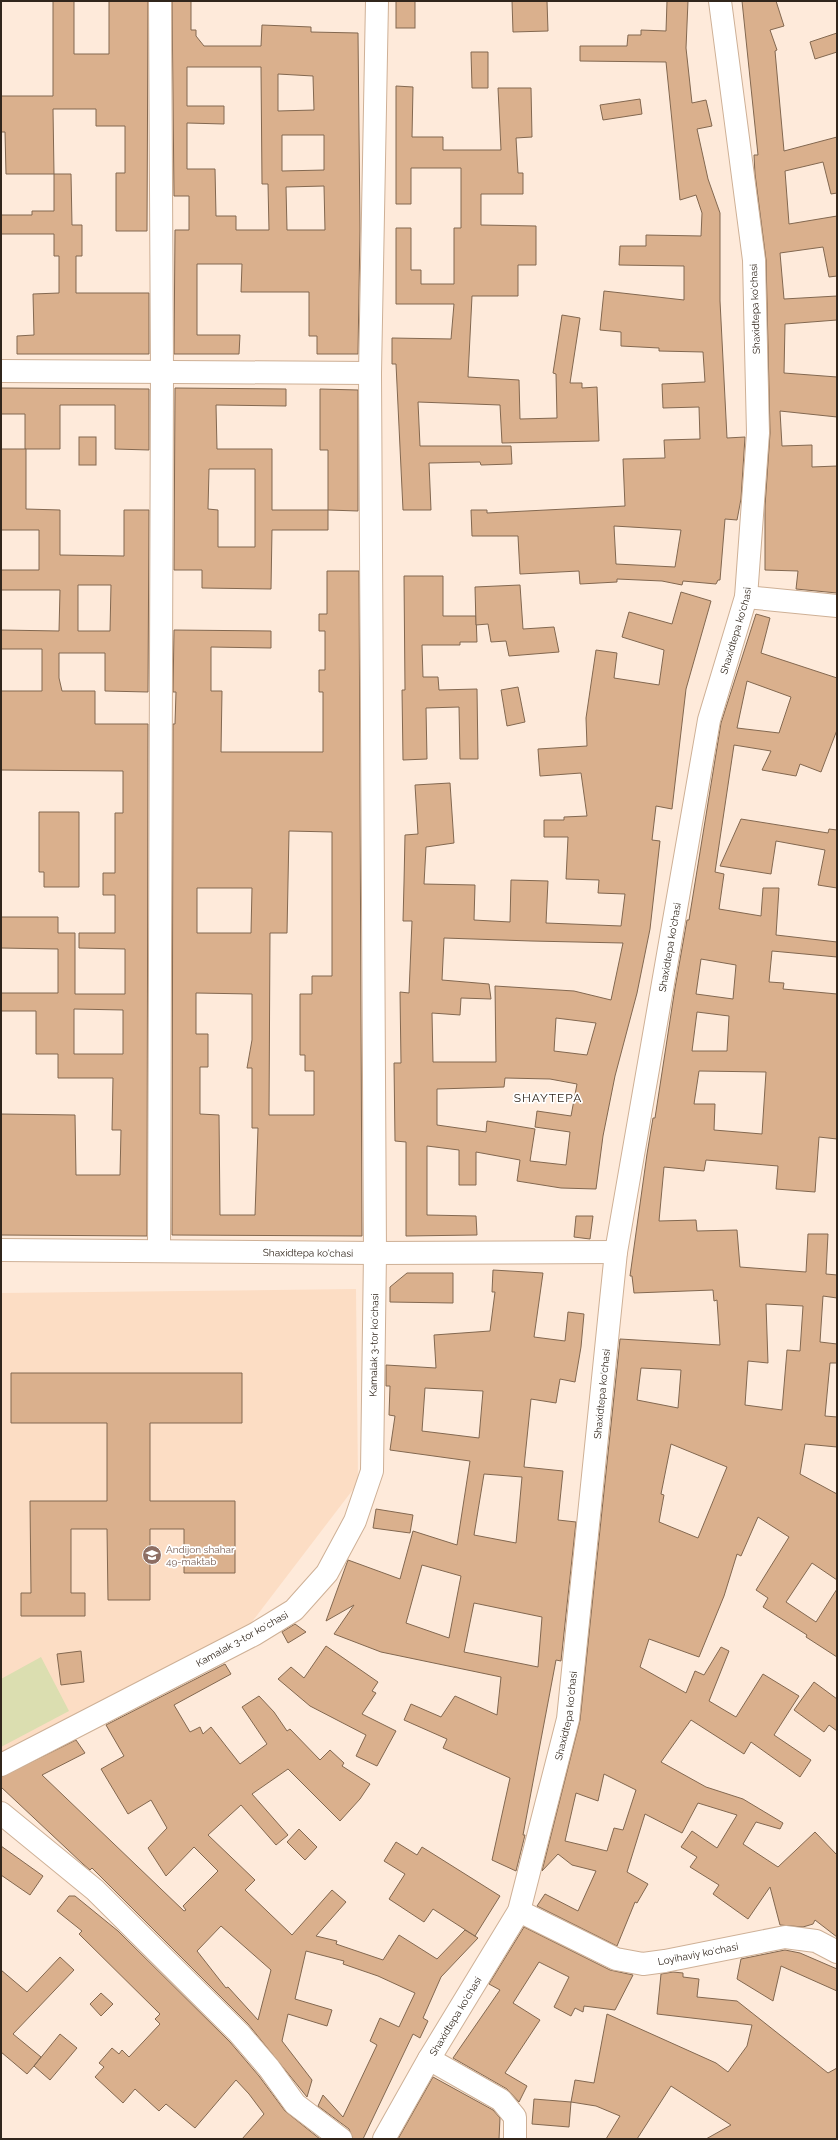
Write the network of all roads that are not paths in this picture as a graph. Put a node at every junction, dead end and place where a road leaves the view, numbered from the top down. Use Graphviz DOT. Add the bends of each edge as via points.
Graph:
graph roads {
  1 [pos="160,1"];
  2 [pos="377,1"];
  3 [pos="720,1"];
  4 [pos="1,371"];
  5 [pos="162,372"];
  6 [pos="370,373"];
  7 [pos="746,597"];
  8 [pos="837,606"];
  9 [pos="1,1250"];
  10 [pos="159,1250"];
  11 [pos="616,1252"];
  12 [pos="375,1253"];
  13 [pos="1,1765"];
  14 [pos="1,1813"];
  15 [pos="519,1911"];
  16 [pos="837,1952"];
  17 [pos="429,2059"];
  18 [pos="341,2139"];
  19 [pos="384,2139"];
  20 [pos="516,2139"];
  1 -- 5 [label="street"];
  2 -- 6 [label="street, Kamalak 3-tor koʻchasi"];
  3 -- 7 [label="street, Shaxidtepa ko'chasi" via="754,260 758,433"];
  4 -- 5 [label="street"];
  5 -- 6 [label="street"];
  5 -- 10 [label="street"];
  6 -- 12 [label="street, Kamalak 3-tor koʻchasi"];
  7 -- 8 [label="street"];
  7 -- 11 [label="street, Shaxidtepa ko'chasi" via="709,720"];
  9 -- 10 [label="street, Shaxidtepa ko'chasi"];
  10 -- 12 [label="street, Shaxidtepa ko'chasi"];
  11 -- 12 [label="street, Shaxidtepa ko'chasi"];
  11 -- 15 [label="street, Shaxidtepa ko'chasi" via="568,1719"];
  12 -- 13 [label="street, Kamalak 3-tor koʻchasi" via="372,1471 355,1521 328,1573 294,1610 255,1634"];
  14 -- 18 [label="street" via="95,1890 239,2033 295,2104"];
  15 -- 16 [label="street, Loyihaviy koʻchasi" via="616,1959 643,1964 785,1937 816,1942"];
  15 -- 17 [label="street, Shaxidtepa ko'chasi"];
  17 -- 19 [label="street, Shaxidtepa ko'chasi"];
  17 -- 20 [label="street" via="501,2100 515,2117"];
}
